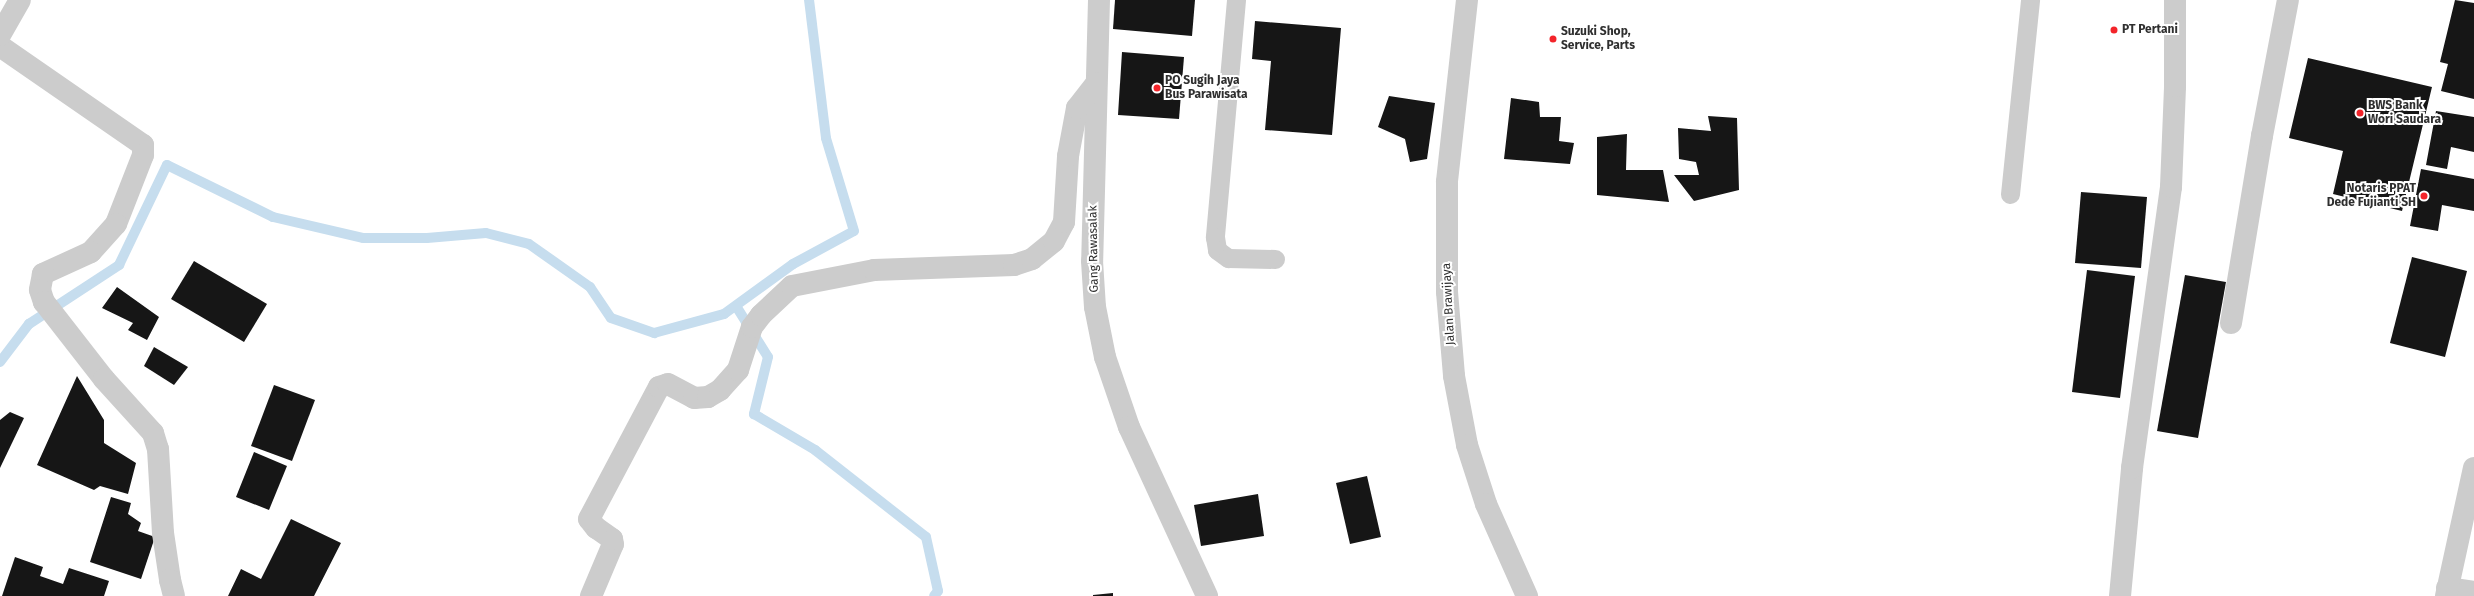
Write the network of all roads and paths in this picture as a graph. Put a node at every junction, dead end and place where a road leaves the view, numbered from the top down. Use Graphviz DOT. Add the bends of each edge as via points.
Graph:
graph roads {
  1 [pos="20,0"];
  2 [pos="1099,0"];
  3 [pos="1236,0"];
  4 [pos="1467,0"];
  5 [pos="2030,0"];
  6 [pos="2175,0"];
  7 [pos="2288,0"];
  8 [pos="0,35"];
  9 [pos="0,46"];
  10 [pos="1096,84"];
  11 [pos="2010,194"];
  12 [pos="1276,259"];
  13 [pos="2232,323"];
  14 [pos="2474,468"];
  15 [pos="2447,592"];
  16 [pos="2474,592"];
  17 [pos="174,596"];
  18 [pos="591,596"];
  19 [pos="1207,596"];
  20 [pos="1527,596"];
  21 [pos="2120,596"];
  1 -- 8 [label="street"];
  2 -- 10 [label="street, Gang Rawasalak"];
  3 -- 12 [label="lane" via="1216,236 1217,250 1228,258"];
  4 -- 20 [label="street, Jalan Brawijaya" via="1447,182 1447,292 1454,376 1466,445 1486,504"];
  5 -- 11 [label="lane"];
  6 -- 21 [label="street" via="2175,86 2170,187 2132,468"];
  7 -- 13 [label="street" via="2262,136"];
  9 -- 17 [label="street" via="143,146 143,156 116,224 91,252 43,274 40,290 44,302 104,379 153,432 158,449 166,549"];
  10 -- 18 [label="street" via="1077,108 1068,156 1064,222 1054,241 1032,259 1014,265 874,270 792,286 752,327 738,370 720,390 708,397 694,398 668,384 659,387 589,519 596,528 612,539 613,544"];
  10 -- 19 [label="street, Gang Rawasalak" via="1092,261 1095,307 1105,358 1129,427"];
  14 -- 15 [label="street"];
  15 -- 16 [label="street"];
}
